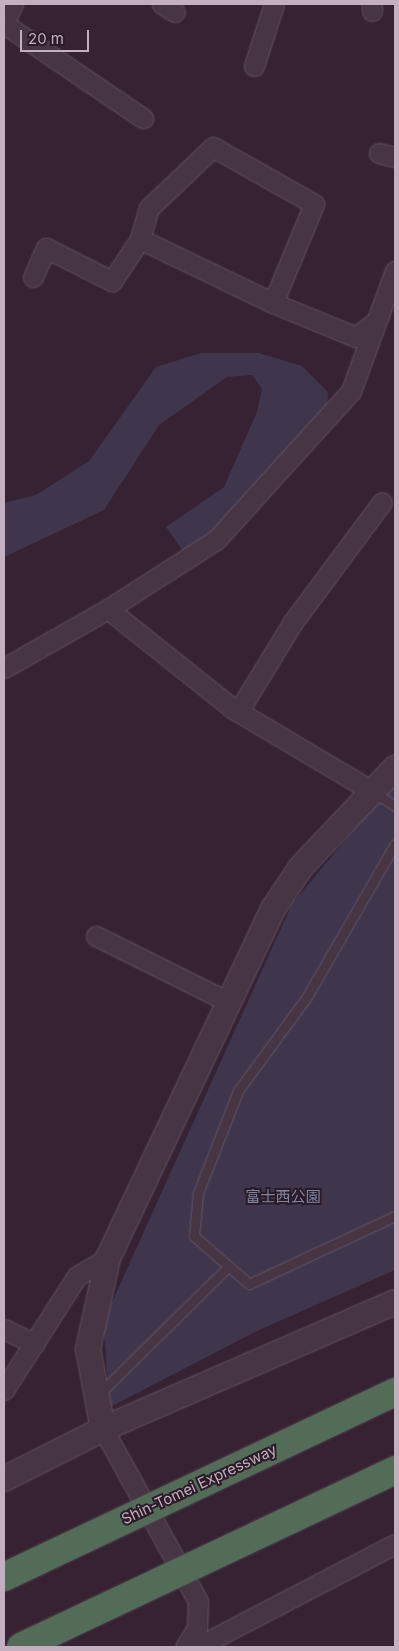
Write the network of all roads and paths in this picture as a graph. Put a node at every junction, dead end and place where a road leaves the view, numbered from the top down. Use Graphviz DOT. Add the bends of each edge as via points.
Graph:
graph roads {
  1 [pos="12,4"];
  2 [pos="274,4"];
  3 [pos="4,23"];
  4 [pos="254,66"];
  5 [pos="143,118"];
  6 [pos="140,239"];
  7 [pos="395,270"];
  8 [pos="33,277"];
  9 [pos="273,303"];
  10 [pos="374,323"];
  11 [pos="382,502"];
  12 [pos="108,609"];
  13 [pos="4,668"];
  14 [pos="238,712"];
  15 [pos="395,768"];
  16 [pos="375,793"];
  17 [pos="395,806"];
  18 [pos="395,844"];
  19 [pos="96,936"];
  20 [pos="226,1001"];
  21 [pos="395,1216"];
  22 [pos="108,1258"];
  23 [pos="229,1266"];
  24 [pos="395,1302"];
  25 [pos="4,1329"];
  26 [pos="35,1344"];
  27 [pos="4,1390"];
  28 [pos="395,1392"];
  29 [pos="95,1398"];
  30 [pos="103,1429"];
  31 [pos="395,1470"];
  32 [pos="4,1479"];
  33 [pos="395,1544"];
  34 [pos="4,1577"];
  35 [pos="21,1647"];
  36 [pos="185,1647"];
  37 [pos="197,1647"];
  1 -- 3 [label="street"];
  2 -- 4 [label="street"];
  3 -- 5 [label="street"];
  6 -- 8 [label="street" via="112,281 46,248"];
  6 -- 9 [label="street"];
  6 -- 9 [label="street" via="149,208 213,148 314,204"];
  7 -- 10 [label="street"];
  9 -- 10 [label="street" via="356,337"];
  10 -- 12 [label="street" via="370,350 351,391 216,540"];
  11 -- 14 [label="street" via="293,622"];
  12 -- 13 [label="street"];
  12 -- 14 [label="street"];
  14 -- 16 [label="street"];
  15 -- 16 [label="street"];
  16 -- 17 [label="lane"];
  16 -- 20 [label="street" via="301,867 273,908"];
  18 -- 23 [label="lane" via="306,998 238,1091 198,1193 194,1236"];
  19 -- 20 [label="street"];
  20 -- 22 [label="street"];
  21 -- 23 [label="lane" via="249,1284"];
  22 -- 26 [label="street" via="77,1276"];
  22 -- 29 [label="street" via="88,1348"];
  23 -- 29 [label="lane"];
  24 -- 30 [label="street"];
  25 -- 26 [label="street"];
  26 -- 27 [label="street"];
  28 -- 34 [label="highway, Shin-Tomei Expressway, bridge"];
  29 -- 30 [label="street"];
  30 -- 32 [label="street"];
  30 -- 36 [label="street" via="198,1601 197,1628"];
  31 -- 35 [label="highway, bridge"];
  33 -- 37 [label="street"];
}
